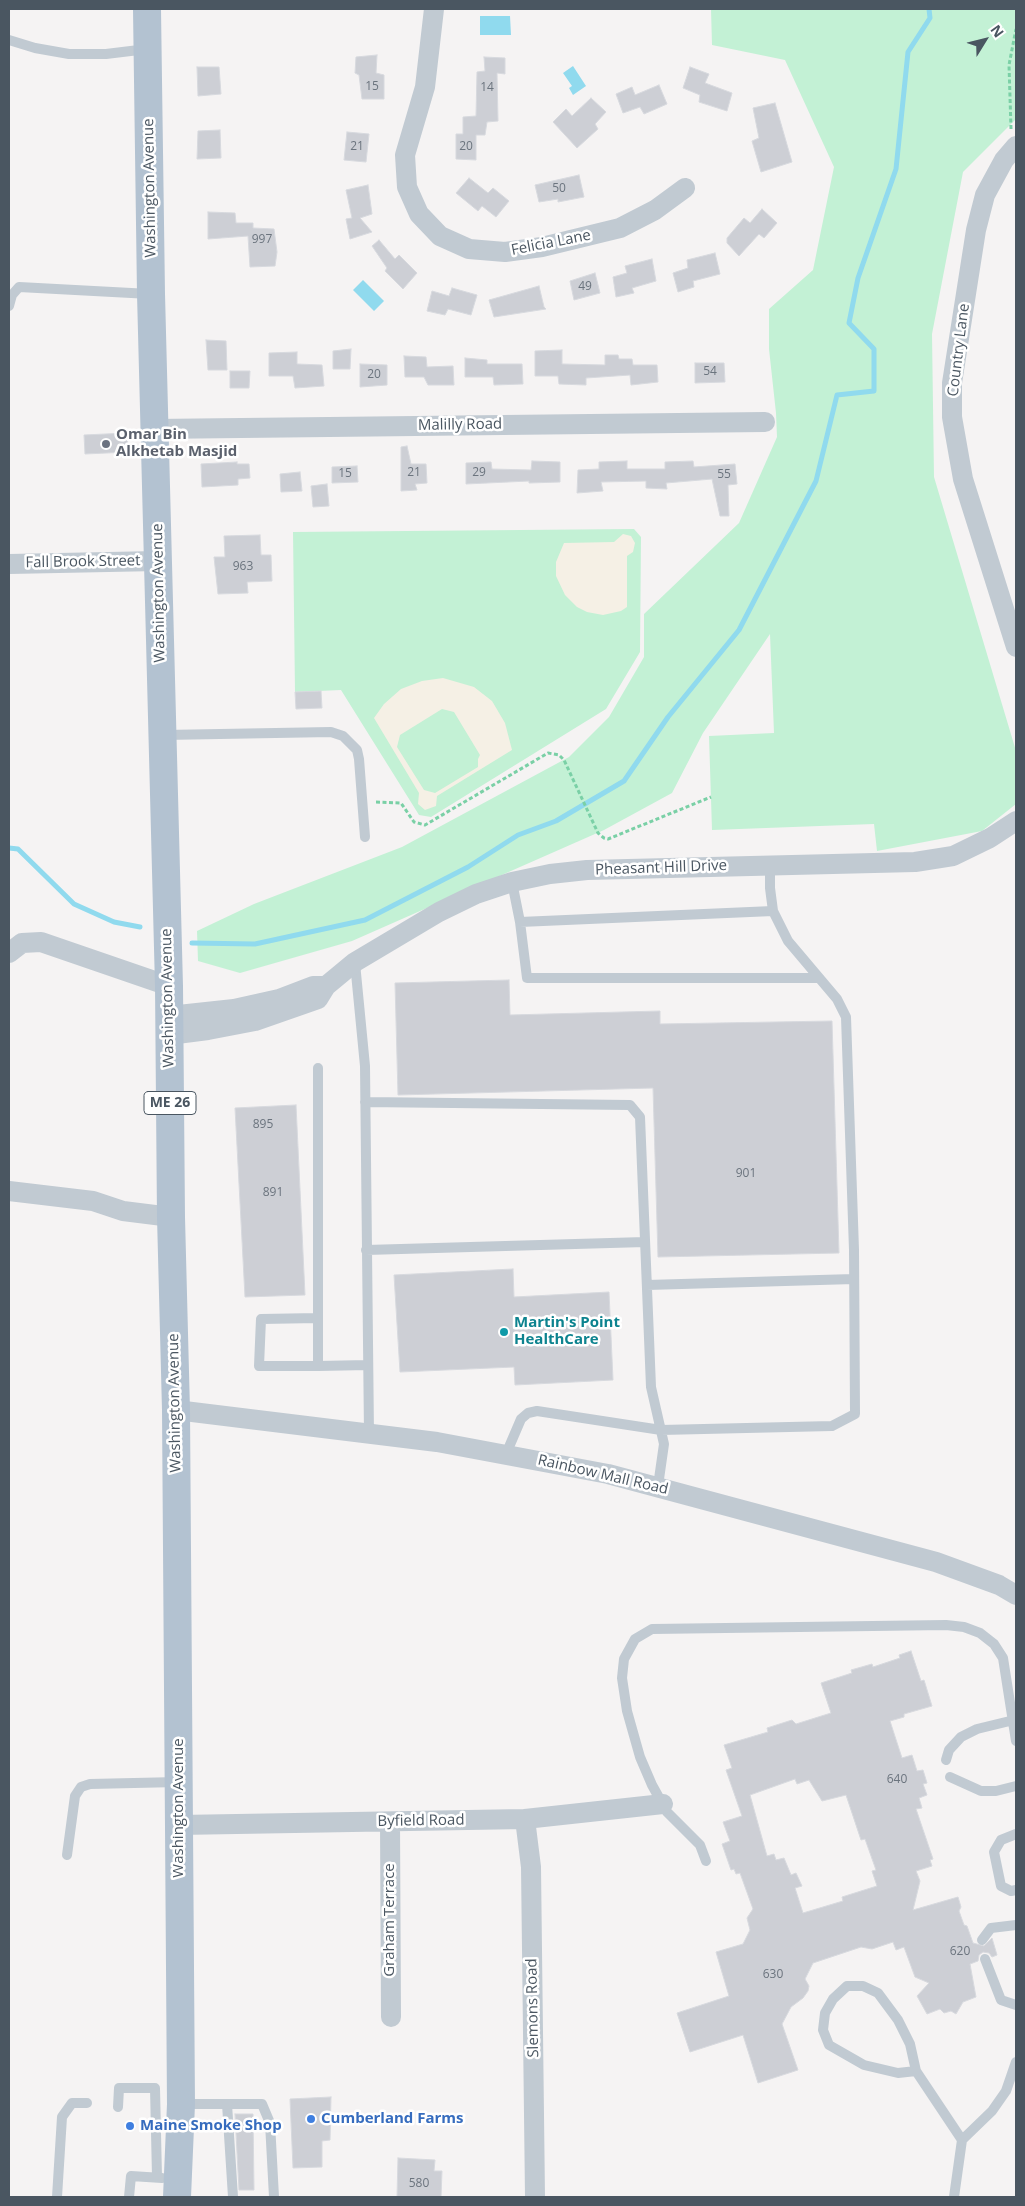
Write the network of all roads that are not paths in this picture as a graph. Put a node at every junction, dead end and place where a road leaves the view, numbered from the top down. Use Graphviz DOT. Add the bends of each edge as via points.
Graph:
graph roads {
  1 [pos="147,9"];
  2 [pos="434,9"];
  3 [pos="9,40"];
  4 [pos="148,48"];
  5 [pos="1015,148"];
  6 [pos="685,188"];
  7 [pos="151,294"];
  8 [pos="9,306"];
  9 [pos="765,422"];
  10 [pos="154,429"];
  11 [pos="158,561"];
  12 [pos="9,564"];
  13 [pos="1016,647"];
  14 [pos="162,735"];
  15 [pos="1016,821"];
  16 [pos="365,837"];
  17 [pos="770,865"];
  18 [pos="512,882"];
  19 [pos="773,911"];
  20 [pos="520,922"];
  21 [pos="9,953"];
  22 [pos="355,962"];
  23 [pos="817,978"];
  24 [pos="169,986"];
  25 [pos="169,1026"];
  26 [pos="318,1068"];
  27 [pos="365,1102"];
  28 [pos="9,1191"];
  29 [pos="170,1217"];
  30 [pos="645,1242"];
  31 [pos="366,1250"];
  32 [pos="854,1279"];
  33 [pos="647,1285"];
  34 [pos="318,1318"];
  35 [pos="368,1365"];
  36 [pos="318,1366"];
  37 [pos="176,1410"];
  38 [pos="661,1430"];
  39 [pos="369,1434"];
  40 [pos="506,1454"];
  41 [pos="658,1486"];
  42 [pos="1016,1595"];
  43 [pos="1014,1720"];
  44 [pos="1016,1741"];
  45 [pos="946,1760"];
  46 [pos="950,1777"];
  47 [pos="179,1782"];
  48 [pos="1016,1786"];
  49 [pos="663,1804"];
  50 [pos="524,1819"];
  51 [pos="390,1822"];
  52 [pos="179,1825"];
  53 [pos="1016,1834"];
  54 [pos="67,1855"];
  55 [pos="706,1861"];
  56 [pos="1016,1890"];
  57 [pos="1016,1924"];
  58 [pos="982,1940"];
  59 [pos="985,1959"];
  60 [pos="1016,2005"];
  61 [pos="391,2017"];
  62 [pos="1016,2062"];
  63 [pos="916,2071"];
  64 [pos="87,2103"];
  65 [pos="181,2104"];
  66 [pos="227,2104"];
  67 [pos="118,2107"];
  68 [pos="962,2140"];
  69 [pos="171,2184"];
  70 [pos="57,2197"];
  71 [pos="129,2197"];
  72 [pos="233,2197"];
  73 [pos="274,2197"];
  74 [pos="535,2197"];
  75 [pos="954,2197"];
  1 -- 4 [label="main road, Washington Avenue / ME 26"];
  2 -- 6 [label="street, Felicia Lane" via="425,87 405,155 410,194 419,214 440,236 469,249 505,252 542,248 620,228 655,210"];
  3 -- 4 [label="lane" via="69,54 106,54"];
  4 -- 7 [label="main road, Washington Avenue / ME 26"];
  5 -- 13 [label="street, Country Lane" via="1004,160 985,195 976,230 952,383 952,417 963,479"];
  7 -- 8 [label="lane" via="19,287"];
  7 -- 10 [label="main road, Washington Avenue / ME 26"];
  9 -- 10 [label="street, Malilly Road"];
  10 -- 11 [label="main road, Washington Avenue / ME 26"];
  11 -- 12 [label="street, Fall Brook Street"];
  11 -- 14 [label="main road, Washington Avenue / ME 26"];
  14 -- 16 [label="lane" via="331,732 343,736 357,750 359,759"];
  14 -- 24 [label="main road, Washington Avenue / ME 26"];
  15 -- 17 [label="street, Pheasant Hill Drive" via="953,856 915,862"];
  17 -- 18 [label="street, Pheasant Hill Drive" via="587,870"];
  17 -- 19 [label="lane"];
  18 -- 20 [label="lane"];
  18 -- 22 [label="street, Pheasant Hill Drive" via="438,912"];
  19 -- 20 [label="lane"];
  19 -- 23 [label="lane" via="788,941"];
  20 -- 23 [label="lane" via="528,978"];
  21 -- 24 [label="street" via="22,943 42,942"];
  22 -- 25 [label="street, Pheasant Hill Drive" via="326,986 318,999 275,1016 208,1030"];
  22 -- 27 [label="lane" via="365,1066"];
  23 -- 32 [label="lane" via="837,999 846,1017"];
  24 -- 25 [label="main road, Washington Avenue / ME 26"];
  25 -- 29 [label="main road, Washington Avenue / ME 26"];
  26 -- 34 [label="lane"];
  27 -- 30 [label="lane" via="630,1105 640,1117"];
  27 -- 31 [label="lane"];
  28 -- 29 [label="street" via="92,1201 123,1211"];
  29 -- 37 [label="main road, Washington Avenue / ME 26"];
  30 -- 31 [label="lane"];
  30 -- 33 [label="lane"];
  31 -- 35 [label="lane"];
  32 -- 33 [label="lane"];
  32 -- 38 [label="lane" via="855,1414 832,1426"];
  33 -- 38 [label="lane" via="651,1387"];
  34 -- 36 [label="lane"];
  34 -- 36 [label="lane" via="261,1319 260,1366"];
  35 -- 36 [label="lane"];
  35 -- 39 [label="lane"];
  37 -- 39 [label="street, Rainbow Mall Road"];
  37 -- 47 [label="main road, Washington Avenue / ME 26"];
  38 -- 40 [label="lane" via="537,1411 521,1419"];
  38 -- 41 [label="lane" via="664,1444"];
  39 -- 40 [label="street, Rainbow Mall Road"];
  40 -- 41 [label="street, Rainbow Mall Road"];
  41 -- 42 [label="street, Rainbow Mall Road" via="936,1562 976,1575"];
  43 -- 44 [label="lane"];
  43 -- 45 [label="lane" via="961,1737 949,1750"];
  43 -- 49 [label="lane" via="1003,1658 994,1644 980,1633 964,1627 652,1629 635,1640 624,1659 622,1678 627,1711 640,1756"];
  46 -- 48 [label="lane" via="981,1791"];
  47 -- 52 [label="main road, Washington Avenue / ME 26"];
  47 -- 54 [label="lane" via="90,1784 81,1787 75,1796"];
  49 -- 50 [label="street, Byfield Road"];
  49 -- 55 [label="lane" via="700,1845"];
  50 -- 51 [label="street, Byfield Road"];
  50 -- 74 [label="street, Slemons Road" via="531,1867"];
  51 -- 52 [label="street, Byfield Road"];
  51 -- 61 [label="street, Graham Terrace"];
  52 -- 65 [label="main road, Washington Avenue / ME 26"];
  53 -- 56 [label="lane" via="1001,1840 994,1852 1001,1886"];
  57 -- 58 [label="lane" via="991,1928"];
  59 -- 60 [label="lane" via="1001,2000"];
  62 -- 68 [label="lane" via="1006,2091 992,2111"];
  63 -- 63 [label="lane" via="910,2044 898,2020 878,1993 863,1986 847,1986 833,1999 825,2013 822,2030 829,2046 864,2065 898,2073"];
  63 -- 68 [label="lane"];
  64 -- 70 [label="lane" via="72,2103 62,2117"];
  65 -- 66 [label="lane"];
  65 -- 69 [label="main road, Washington Avenue / ME 26"];
  66 -- 72 [label="lane"];
  66 -- 73 [label="lane" via="262,2104 270,2123"];
  67 -- 69 [label="lane" via="120,2088 155,2088"];
  68 -- 75 [label="lane"];
  69 -- 71 [label="lane" via="131,2176"];
}
